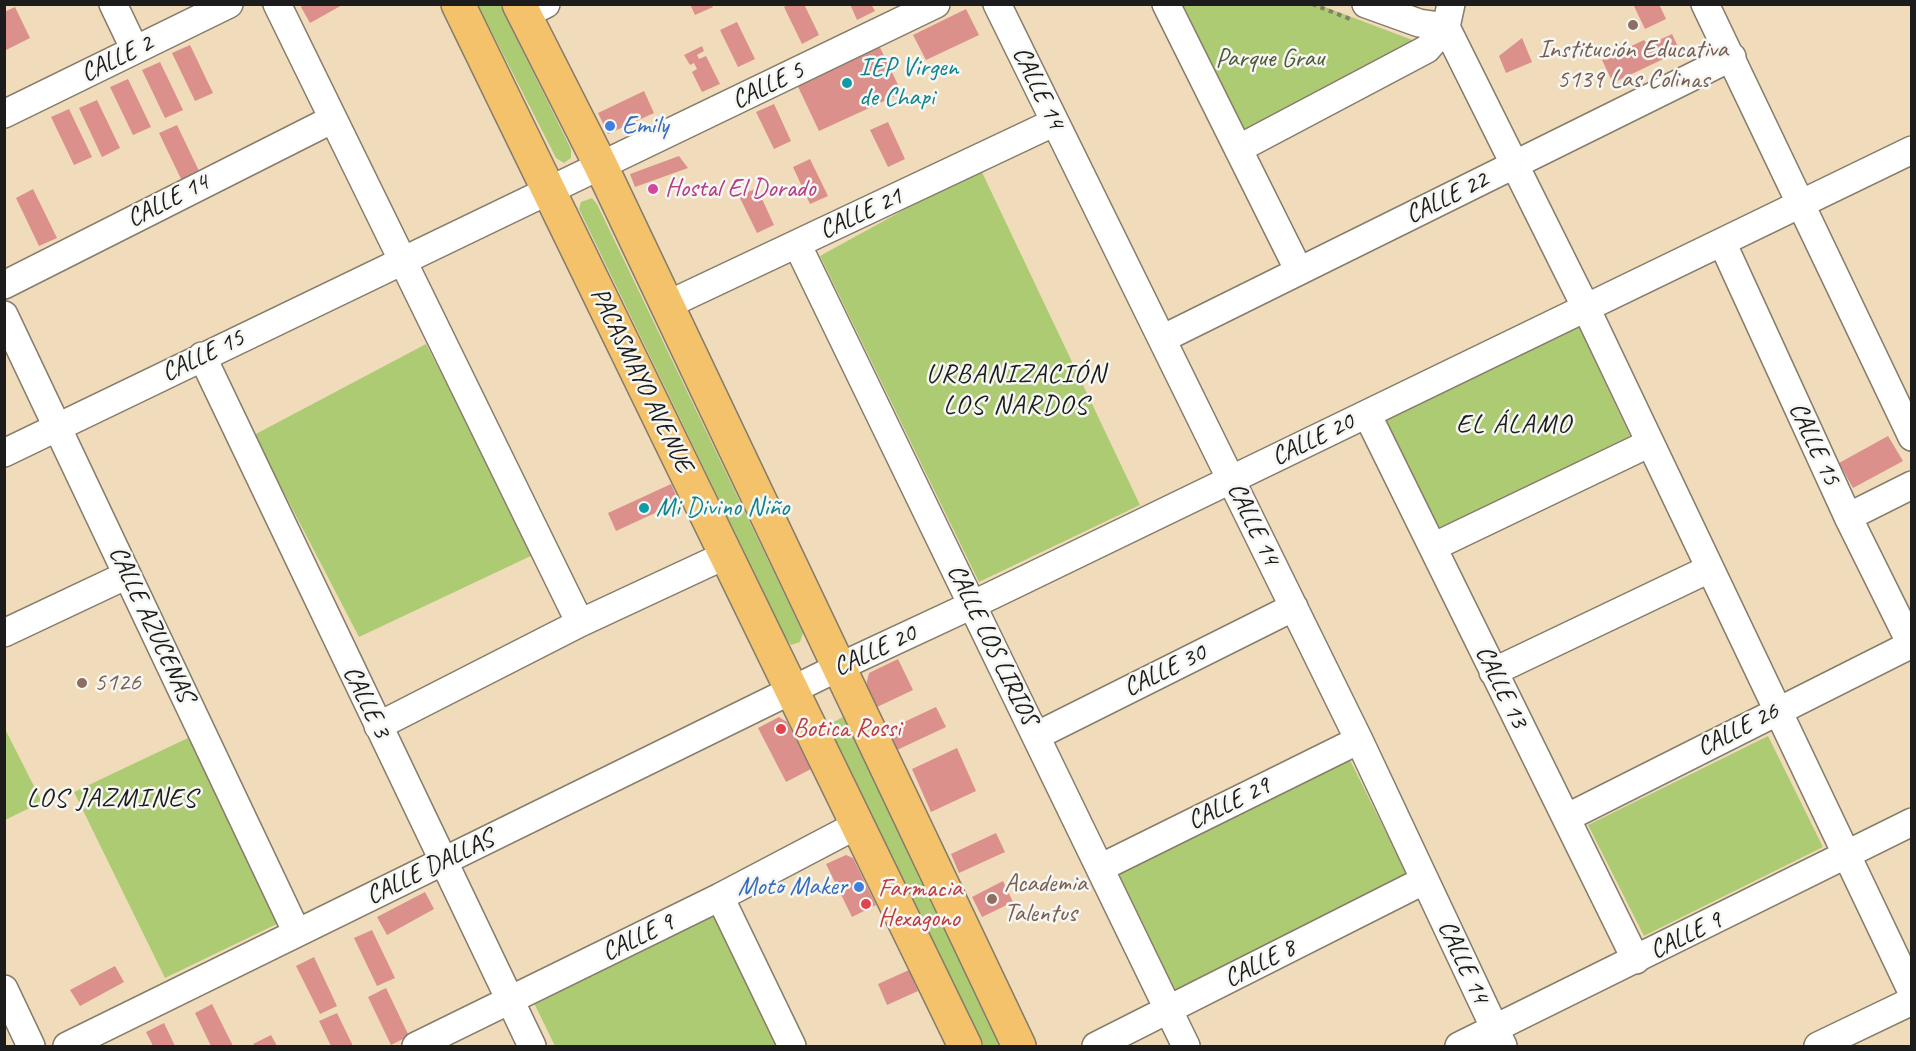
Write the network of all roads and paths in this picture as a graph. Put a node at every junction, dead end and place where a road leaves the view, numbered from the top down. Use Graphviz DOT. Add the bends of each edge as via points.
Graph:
graph roads {
  1 [pos="113,4"];
  2 [pos="229,4"];
  3 [pos="277,4"];
  4 [pos="458,4"];
  5 [pos="936,4"];
  6 [pos="998,4"];
  7 [pos="1166,4"];
  8 [pos="1312,4"];
  9 [pos="1705,4"];
  10 [pos="530,8"];
  11 [pos="1360,13"];
  12 [pos="1448,16"];
  13 [pos="135,50"];
  14 [pos="1732,57"];
  15 [pos="4,114"];
  16 [pos="333,119"];
  17 [pos="1055,122"];
  18 [pos="1238,149"];
  19 [pos="1911,150"];
  20 [pos="600,164"];
  21 [pos="1516,164"];
  22 [pos="548,189"];
  23 [pos="1801,204"];
  24 [pos="1722,242"];
  25 [pos="797,244"];
  26 [pos="402,260"];
  27 [pos="1299,271"];
  28 [pos="4,285"];
  29 [pos="667,305"];
  30 [pos="1586,308"];
  31 [pos="4,315"];
  32 [pos="1162,339"];
  33 [pos="202,356"];
  34 [pos="1367,414"];
  35 [pos="57,426"];
  36 [pos="1911,437"];
  37 [pos="1650,443"];
  38 [pos="4,453"];
  39 [pos="1231,480"];
  40 [pos="1911,485"];
  41 [pos="1848,517"];
  42 [pos="1433,548"];
  43 [pos="726,555"];
  44 [pos="1709,569"];
  45 [pos="127,575"];
  46 [pos="972,605"];
  47 [pos="1294,607"];
  48 [pos="580,624"];
  49 [pos="4,633"];
  50 [pos="1911,644"];
  51 [pos="839,667"];
  52 [pos="1493,672"];
  53 [pos="792,690"];
  54 [pos="1777,711"];
  55 [pos="378,726"];
  56 [pos="1036,736"];
  57 [pos="1359,740"];
  58 [pos="1566,818"];
  59 [pos="1911,822"];
  60 [pos="857,825"];
  61 [pos="1848,856"];
  62 [pos="442,862"];
  63 [pos="1100,868"];
  64 [pos="1425,880"];
  65 [pos="720,897"];
  66 [pos="297,933"];
  67 [pos="1636,960"];
  68 [pos="4,989"];
  69 [pos="1911,992"];
  70 [pos="510,999"];
  71 [pos="1911,1001"];
  72 [pos="1168,1009"];
  73 [pos="1499,1038"];
  74 [pos="32,1047"];
  75 [pos="67,1047"];
  76 [pos="416,1047"];
  77 [pos="532,1047"];
  78 [pos="792,1047"];
  79 [pos="965,1047"];
  80 [pos="1019,1047"];
  81 [pos="1096,1047"];
  82 [pos="1186,1047"];
  83 [pos="1459,1047"];
  84 [pos="1818,1047"];
  1 -- 13 [label="street"];
  2 -- 13 [label="street, CALLE 2"];
  3 -- 16 [label="street"];
  4 -- 22 [label="main road, PACASMAYO AVENUE"];
  5 -- 20 [label="street, CALLE 5"];
  6 -- 17 [label="street, CALLE 14"];
  7 -- 18 [label="street"];
  8 -- 11 [label="path"];
  9 -- 14 [label="street"];
  10 -- 20 [label="main road"];
  11 -- 12 [label="street" via="1419,23"];
  12 -- 18 [label="street" via="1427,48"];
  12 -- 21 [label="street"];
  13 -- 15 [label="street, CALLE 2"];
  14 -- 21 [label="street, CALLE 22"];
  14 -- 23 [label="street"];
  16 -- 26 [label="street"];
  16 -- 28 [label="street, CALLE 14"];
  17 -- 25 [label="street, CALLE 21"];
  17 -- 32 [label="street, CALLE 14"];
  18 -- 27 [label="street"];
  19 -- 23 [label="street"];
  20 -- 22 [label="street, CALLE 15"];
  20 -- 29 [label="main road"];
  21 -- 27 [label="street, CALLE 22"];
  21 -- 30 [label="street"];
  22 -- 26 [label="street, CALLE 15"];
  22 -- 43 [label="main road, PACASMAYO AVENUE"];
  23 -- 24 [label="street, CALLE 20"];
  23 -- 36 [label="street"];
  24 -- 30 [label="street, CALLE 20"];
  24 -- 41 [label="street, CALLE 15"];
  25 -- 29 [label="street, CALLE 21"];
  25 -- 46 [label="street, CALLE LOS LIRIOS"];
  26 -- 33 [label="street, CALLE 15"];
  26 -- 48 [label="street"];
  27 -- 32 [label="street, CALLE 22"];
  29 -- 51 [label="main road"];
  30 -- 34 [label="street, CALLE 20"];
  30 -- 37 [label="street"];
  31 -- 35 [label="street, CALLE AZUCENAS"];
  32 -- 39 [label="street, CALLE 14"];
  33 -- 35 [label="street, CALLE 15"];
  33 -- 55 [label="street, CALLE 3"];
  34 -- 39 [label="street, CALLE 20"];
  34 -- 42 [label="street, CALLE 13"];
  35 -- 38 [label="street, CALLE 15"];
  35 -- 45 [label="street, CALLE AZUCENAS"];
  37 -- 42 [label="street"];
  37 -- 44 [label="street"];
  39 -- 46 [label="street, CALLE 20"];
  39 -- 47 [label="street, CALLE 14"];
  40 -- 41 [label="street"];
  41 -- 50 [label="street, CALLE 15"];
  42 -- 52 [label="street, CALLE 13"];
  43 -- 48 [label="street"];
  43 -- 53 [label="main road, PACASMAYO AVENUE"];
  44 -- 52 [label="street"];
  44 -- 54 [label="street"];
  45 -- 49 [label="street"];
  45 -- 66 [label="street, CALLE AZUCENAS"];
  46 -- 51 [label="street, CALLE 20"];
  46 -- 56 [label="street, CALLE LOS LIRIOS"];
  47 -- 56 [label="street, CALLE 30"];
  47 -- 57 [label="street, CALLE 14"];
  48 -- 55 [label="street"];
  50 -- 54 [label="street, CALLE 26"];
  51 -- 53 [label="street, CALLE 20"];
  51 -- 80 [label="main road"];
  52 -- 58 [label="street, CALLE 13"];
  53 -- 60 [label="main road, PACASMAYO AVENUE"];
  53 -- 62 [label="street, CALLE DALLAS"];
  54 -- 58 [label="street, CALLE 26"];
  54 -- 61 [label="street"];
  55 -- 62 [label="street, CALLE 3"];
  56 -- 63 [label="street, CALLE LOS LIRIOS"];
  57 -- 63 [label="street, CALLE 29"];
  57 -- 64 [label="street, CALLE 14"];
  58 -- 67 [label="street, CALLE 13"];
  59 -- 61 [label="street, CALLE 9"];
  60 -- 65 [label="street, CALLE 9"];
  60 -- 79 [label="main road, PACASMAYO AVENUE"];
  61 -- 67 [label="street, CALLE 9"];
  61 -- 69 [label="street"];
  62 -- 66 [label="street, CALLE DALLAS"];
  62 -- 70 [label="street, CALLE 3"];
  63 -- 72 [label="street, CALLE LOS LIRIOS"];
  64 -- 72 [label="street, CALLE 8"];
  64 -- 73 [label="street, CALLE 14"];
  65 -- 70 [label="street, CALLE 9"];
  65 -- 78 [label="street"];
  66 -- 75 [label="street, CALLE DALLAS"];
  67 -- 73 [label="street, CALLE 9"];
  68 -- 74 [label="street"];
  70 -- 76 [label="street, CALLE 9"];
  70 -- 77 [label="street, CALLE 3"];
  71 -- 84 [label="street"];
  72 -- 81 [label="street, CALLE 8"];
  72 -- 82 [label="street, CALLE LOS LIRIOS"];
  73 -- 83 [label="street, CALLE 9"];
}
